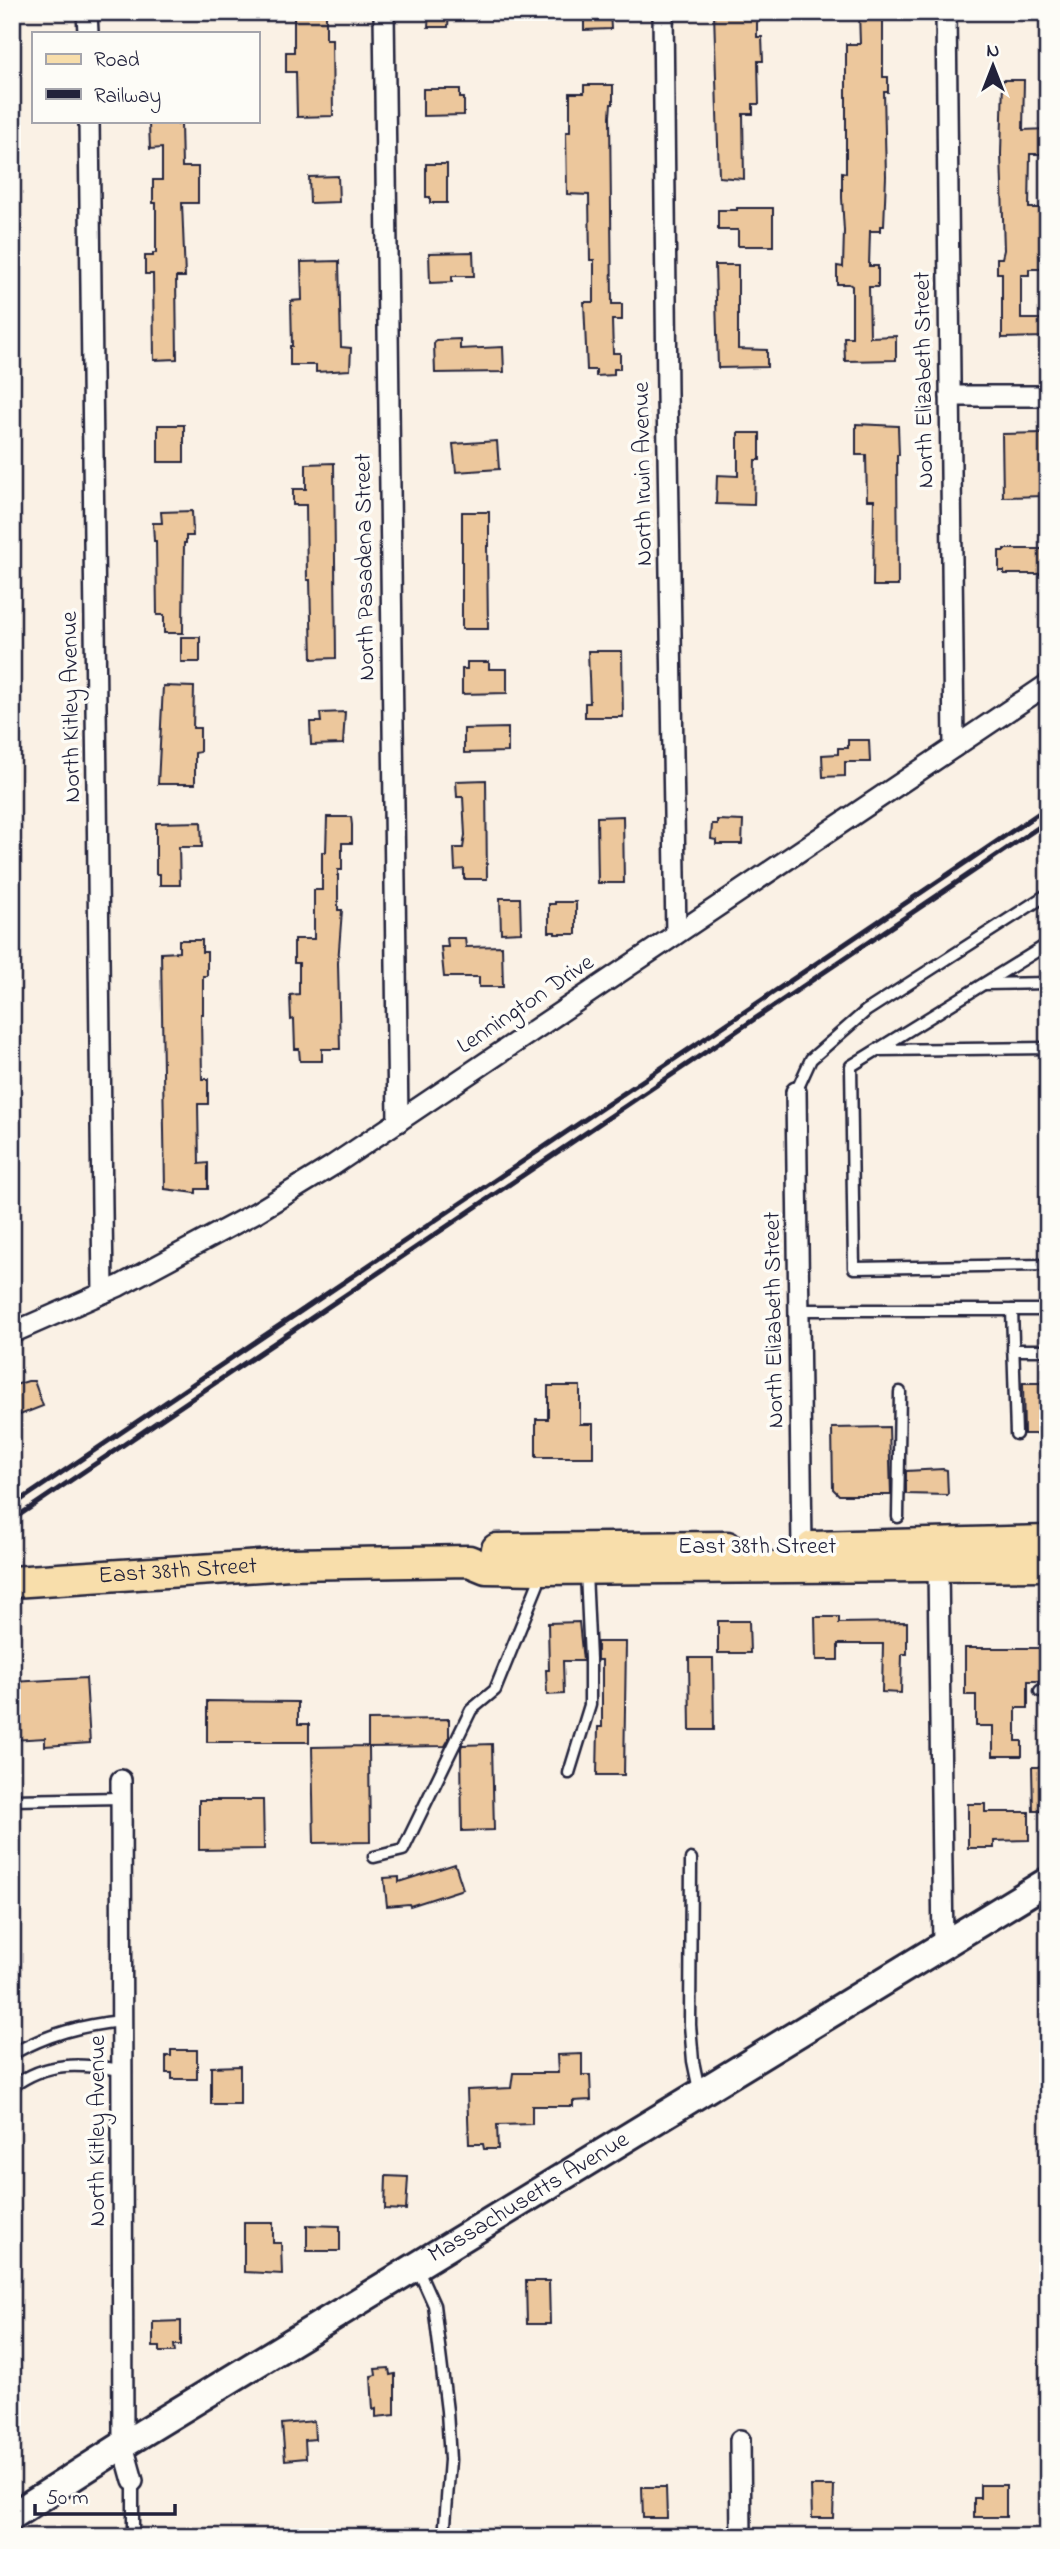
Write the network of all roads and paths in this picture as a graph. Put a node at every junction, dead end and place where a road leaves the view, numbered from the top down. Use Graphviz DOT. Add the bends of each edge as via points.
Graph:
graph roads {
  1 [pos="87,12"];
  2 [pos="384,12"];
  3 [pos="663,12"];
  4 [pos="946,12"];
  5 [pos="88,32"];
  6 [pos="89,122"];
  7 [pos="950,396"];
  8 [pos="1048,396"];
  9 [pos="1048,684"];
  10 [pos="954,747"];
  11 [pos="1048,894"];
  12 [pos="676,934"];
  13 [pos="1048,944"];
  14 [pos="1048,983"];
  15 [pos="985,984"];
  16 [pos="1048,1048"];
  17 [pos="878,1050"];
  18 [pos="796,1092"];
  19 [pos="398,1122"];
  20 [pos="1048,1265"];
  21 [pos="103,1293"];
  22 [pos="800,1310"];
  23 [pos="1012,1310"];
  24 [pos="1048,1310"];
  25 [pos="12,1333"];
  26 [pos="1013,1350"];
  27 [pos="1048,1350"];
  28 [pos="900,1392"];
  29 [pos="1016,1434"];
  30 [pos="898,1517"];
  31 [pos="1048,1541"];
  32 [pos="802,1547"];
  33 [pos="469,1561"];
  34 [pos="1048,1565"];
  35 [pos="939,1567"];
  36 [pos="538,1569"];
  37 [pos="586,1569"];
  38 [pos="12,1582"];
  39 [pos="569,1773"];
  40 [pos="121,1789"];
  41 [pos="12,1801"];
  42 [pos="374,1857"];
  43 [pos="691,1859"];
  44 [pos="1048,1881"];
  45 [pos="943,1946"];
  46 [pos="122,2021"];
  47 [pos="12,2054"];
  48 [pos="122,2070"];
  49 [pos="12,2087"];
  50 [pos="700,2094"];
  51 [pos="417,2266"];
  52 [pos="740,2440"];
  53 [pos="123,2445"];
  54 [pos="132,2481"];
  55 [pos="12,2516"];
  56 [pos="133,2537"];
  57 [pos="444,2537"];
  58 [pos="741,2537"];
  1 -- 5 [label="street"];
  2 -- 19 [label="street, North Pasadena Street"];
  3 -- 12 [label="street, North Irwin Avenue"];
  4 -- 7 [label="street, North Elizabeth Street"];
  6 -- 21 [label="street, North Kitley Avenue"];
  7 -- 8 [label="street"];
  7 -- 10 [label="street, North Elizabeth Street"];
  9 -- 10 [label="street, Lennington Drive"];
  10 -- 12 [label="street, Lennington Drive"];
  11 -- 18 [label="lane" via="866,1011 811,1059"];
  12 -- 19 [label="street, Lennington Drive"];
  13 -- 15 [label="lane"];
  14 -- 15 [label="lane"];
  15 -- 17 [label="lane"];
  16 -- 17 [label="lane"];
  17 -- 20 [label="lane" via="851,1066 854,1268"];
  18 -- 22 [label="street, North Elizabeth Street"];
  19 -- 21 [label="street, Lennington Drive" via="257,1212"];
  21 -- 25 [label="street, Lennington Drive"];
  22 -- 23 [label="lane"];
  22 -- 32 [label="street, North Elizabeth Street"];
  23 -- 24 [label="lane"];
  23 -- 26 [label="lane"];
  26 -- 27 [label="lane"];
  26 -- 29 [label="lane"];
  28 -- 30 [label="lane"];
  31 -- 32 [label="main road, East 38th Street"];
  32 -- 33 [label="main road, East 38th Street" via="485,1549"];
  33 -- 36 [label="main road, East 38th Street" via="486,1569"];
  33 -- 38 [label="main road, East 38th Street" via="276,1565"];
  34 -- 35 [label="main road, East 38th Street"];
  35 -- 37 [label="main road, East 38th Street"];
  35 -- 45 [label="street"];
  36 -- 37 [label="main road, East 38th Street"];
  36 -- 42 [label="lane" via="538,1584 495,1690 471,1710 403,1850"];
  37 -- 39 [label="lane" via="590,1706"];
  40 -- 41 [label="lane"];
  40 -- 46 [label="street, North Kitley Avenue"];
  43 -- 50 [label="lane" via="690,2025"];
  44 -- 45 [label="main road, Massachusetts Avenue"];
  45 -- 50 [label="main road, Massachusetts Avenue"];
  46 -- 47 [label="lane" via="55,2033"];
  46 -- 48 [label="street, North Kitley Avenue"];
  48 -- 49 [label="lane" via="58,2066 36,2071"];
  48 -- 53 [label="street, North Kitley Avenue"];
  50 -- 51 [label="main road, Massachusetts Avenue"];
  51 -- 53 [label="main road, Massachusetts Avenue"];
  51 -- 57 [label="lane" via="434,2305 447,2411 450,2460"];
  52 -- 58 [label="street"];
  53 -- 54 [label="street, North Kitley Avenue"];
  53 -- 55 [label="main road, Massachusetts Avenue"];
  54 -- 56 [label="lane"];
}
